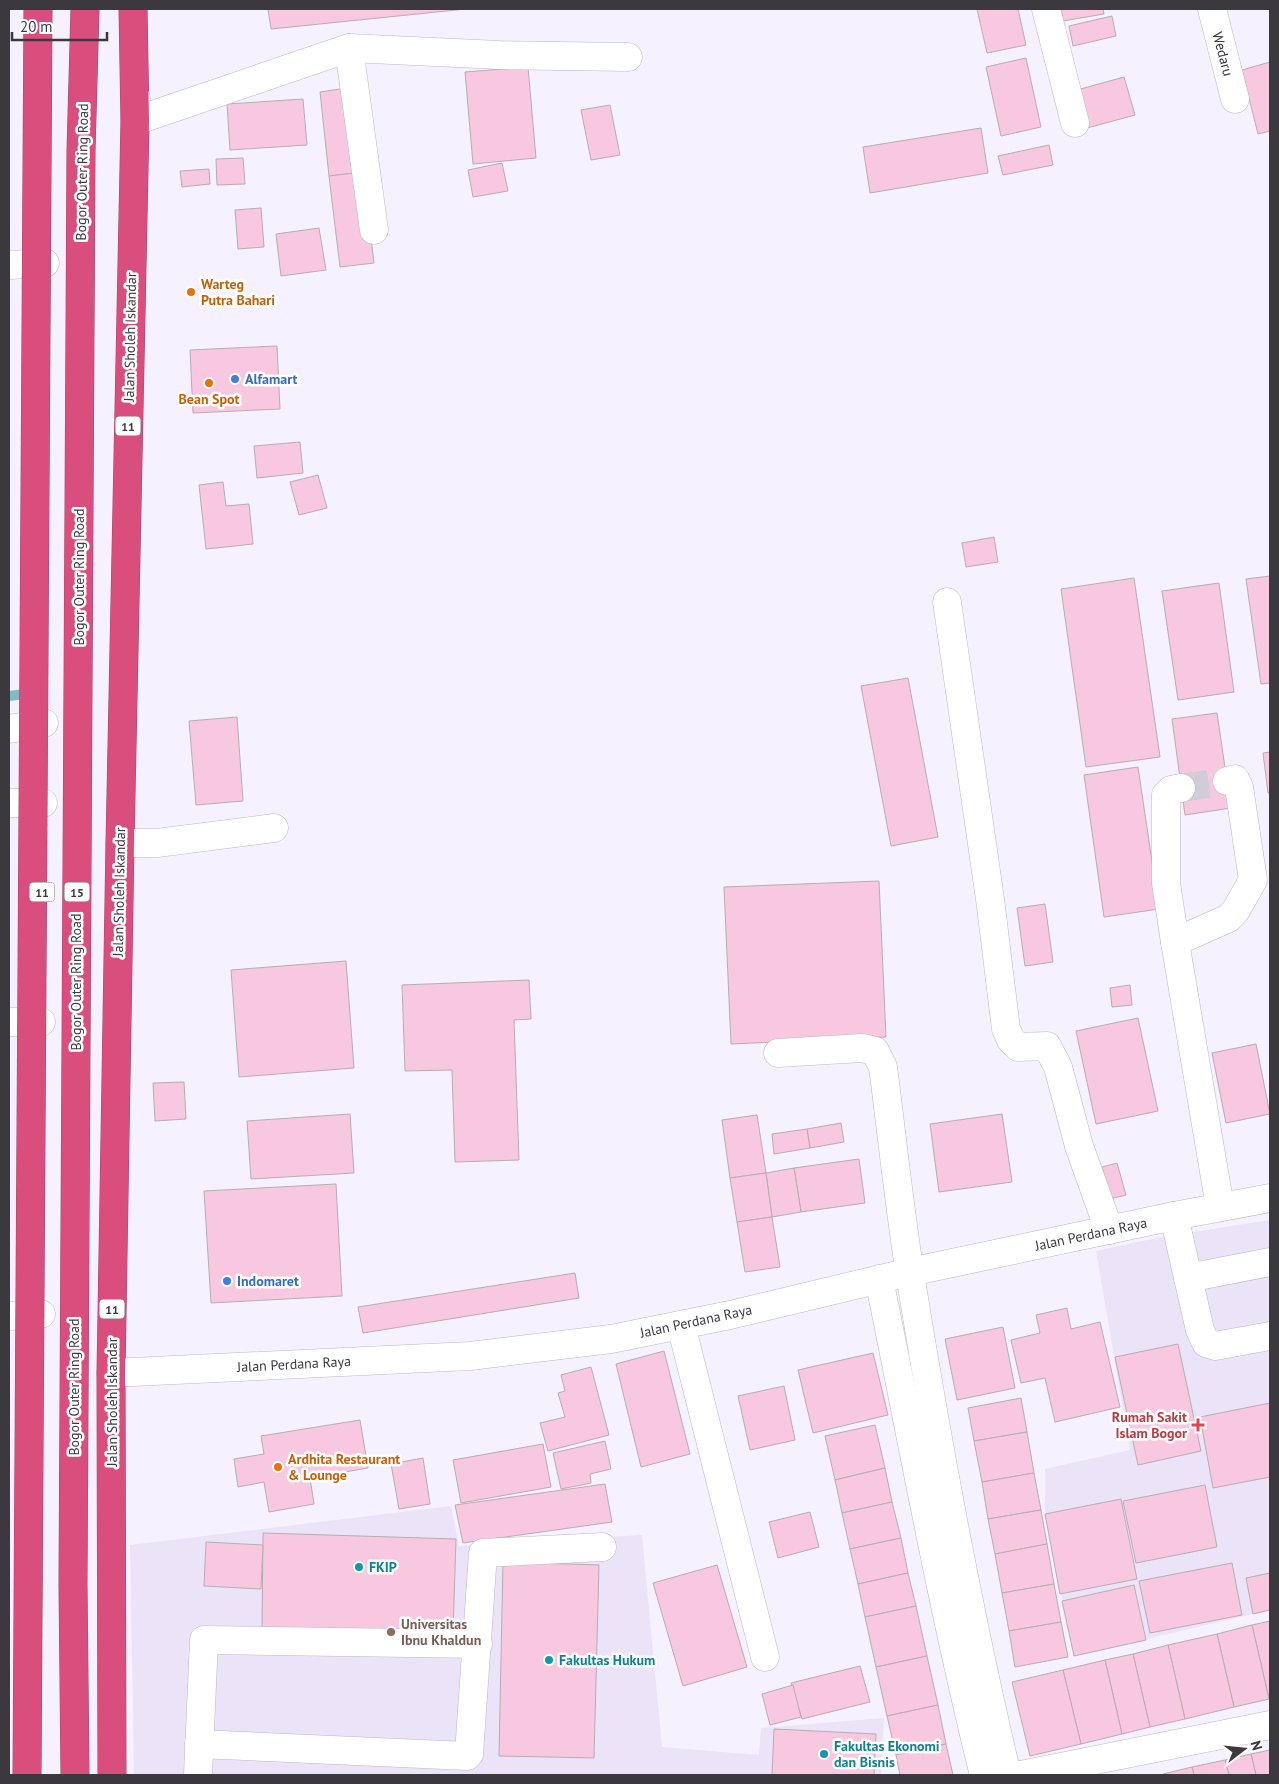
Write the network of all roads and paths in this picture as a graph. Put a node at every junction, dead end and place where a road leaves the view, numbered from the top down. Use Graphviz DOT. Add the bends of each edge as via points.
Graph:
graph roads {
  1 [pos="38,9"];
  2 [pos="46,9"];
  3 [pos="85,9"];
  4 [pos="133,9"];
  5 [pos="142,9"];
  6 [pos="1046,9"];
  7 [pos="1212,9"];
  8 [pos="349,48"];
  9 [pos="628,57"];
  10 [pos="1235,99"];
  11 [pos="135,121"];
  12 [pos="1075,123"];
  13 [pos="374,230"];
  14 [pos="45,263"];
  15 [pos="9,265"];
  16 [pos="947,602"];
  17 [pos="44,723"];
  18 [pos="9,729"];
  19 [pos="1228,781"];
  20 [pos="1181,788"];
  21 [pos="9,803"];
  22 [pos="43,803"];
  23 [pos="274,828"];
  24 [pos="120,843"];
  25 [pos="1175,942"];
  26 [pos="9,1022"];
  27 [pos="41,1022"];
  28 [pos="778,1053"];
  29 [pos="1270,1198"];
  30 [pos="1220,1207"];
  31 [pos="1174,1216"];
  32 [pos="1109,1230"];
  33 [pos="1270,1262"];
  34 [pos="910,1272"];
  35 [pos="1188,1278"];
  36 [pos="879,1280"];
  37 [pos="40,1314"];
  38 [pos="9,1316"];
  39 [pos="682,1325"];
  40 [pos="1270,1336"];
  41 [pos="111,1373"];
  42 [pos="602,1547"];
  43 [pos="478,1644"];
  44 [pos="765,1657"];
  45 [pos="981,1717"];
  46 [pos="1270,1725"];
  47 [pos="199,1744"];
  48 [pos="27,1775"];
  49 [pos="40,1775"];
  50 [pos="75,1775"];
  51 [pos="112,1775"];
  52 [pos="198,1775"];
  53 [pos="984,1775"];
  54 [pos="1007,1775"];
  55 [pos="1021,1775"];
  1 -- 48 [label="highway, bridge"];
  2 -- 14 [label="highway, 11"];
  3 -- 50 [label="highway, Bogor Outer Ring Road / 15" via="81,151 73,1525"];
  4 -- 11 [label="highway, Jalan Sholeh Iskandar / 11"];
  5 -- 11 [label="street"];
  6 -- 12 [label="street"];
  7 -- 10 [label="street, Wedaru"];
  8 -- 9 [label="street"];
  8 -- 11 [label="street"];
  8 -- 13 [label="street"];
  11 -- 24 [label="highway, Jalan Sholeh Iskandar / 11"];
  14 -- 15 [label="street"];
  14 -- 17 [label="highway, 11"];
  16 -- 32 [label="street" via="1006,1029 1018,1047 1048,1046 1058,1068 1079,1146"];
  17 -- 18 [label="street"];
  17 -- 22 [label="highway, 11"];
  19 -- 25 [label="street" via="1235,779 1239,787 1253,880 1229,918"];
  20 -- 25 [label="street" via="1166,794 1166,883"];
  21 -- 22 [label="street"];
  22 -- 27 [label="highway, 11"];
  23 -- 24 [label="street" via="157,843"];
  24 -- 41 [label="highway, Jalan Sholeh Iskandar / 11"];
  25 -- 30 [label="street"];
  26 -- 27 [label="street"];
  27 -- 37 [label="highway, 11"];
  28 -- 34 [label="street" via="862,1048 875,1051 883,1067"];
  29 -- 30 [label="street, Jalan Perdana Raya"];
  30 -- 31 [label="street, Jalan Perdana Raya"];
  31 -- 32 [label="street, Jalan Perdana Raya"];
  31 -- 35 [label="street"];
  32 -- 34 [label="street, Jalan Perdana Raya"];
  33 -- 35 [label="street"];
  34 -- 36 [label="street, Jalan Perdana Raya"];
  34 -- 45 [label="street"];
  35 -- 40 [label="street" via="1206,1343 1215,1346"];
  36 -- 39 [label="street, Jalan Perdana Raya"];
  36 -- 45 [label="street" via="914,1456"];
  37 -- 38 [label="street"];
  37 -- 49 [label="highway, 11"];
  39 -- 41 [label="street, Jalan Perdana Raya" via="611,1339 470,1356"];
  39 -- 44 [label="street"];
  41 -- 51 [label="highway, Jalan Sholeh Iskandar / 11"];
  42 -- 43 [label="street" via="483,1554"];
  43 -- 47 [label="street" via="204,1640"];
  43 -- 47 [label="street" via="467,1756"];
  45 -- 53 [label="street"];
  45 -- 54 [label="street"];
  46 -- 55 [label="street"];
  47 -- 52 [label="street"];
}
